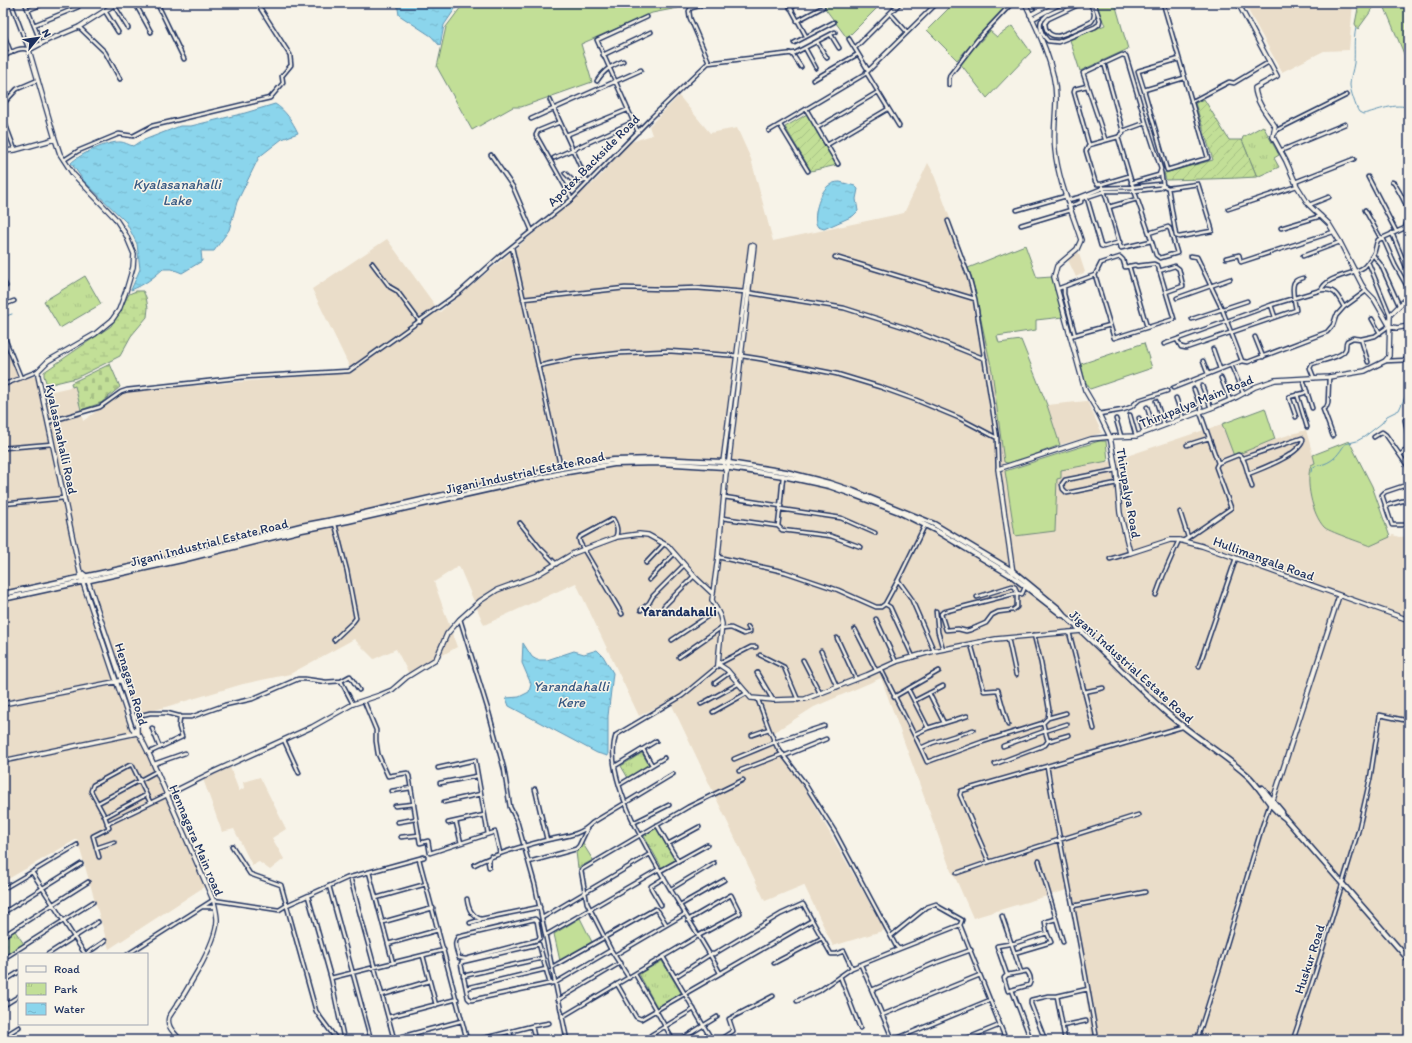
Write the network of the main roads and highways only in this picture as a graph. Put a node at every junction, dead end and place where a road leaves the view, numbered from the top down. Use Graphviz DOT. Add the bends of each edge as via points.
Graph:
graph roads {
  1 [pos="726,465"];
  2 [pos="561,470"];
  3 [pos="1013,574"];
  4 [pos="3,594"];
  5 [pos="3,599"];
  6 [pos="1064,616"];
  7 [pos="1409,960"];
  1 -- 2 [label="main road, Jigani Industrial Estate Road" via="658,459 614,460"];
  1 -- 3 [label="main road, Jigani Industrial Estate Road" via="829,486 852,494 899,512"];
  1 -- 3 [label="main road, Jigani Industrial Estate Road" via="786,472 853,491 934,524"];
  2 -- 4 [label="main road, Jigani Industrial Estate Road"];
  2 -- 5 [label="main road, Jigani Industrial Estate Road" via="212,553"];
  3 -- 6 [label="main road, Jigani Industrial Estate Road"];
  3 -- 6 [label="main road, Jigani Industrial Estate Road" via="1059,609"];
  6 -- 7 [label="main road, Jigani Industrial Estate Road" via="1183,727 1235,764 1255,782"];
}
